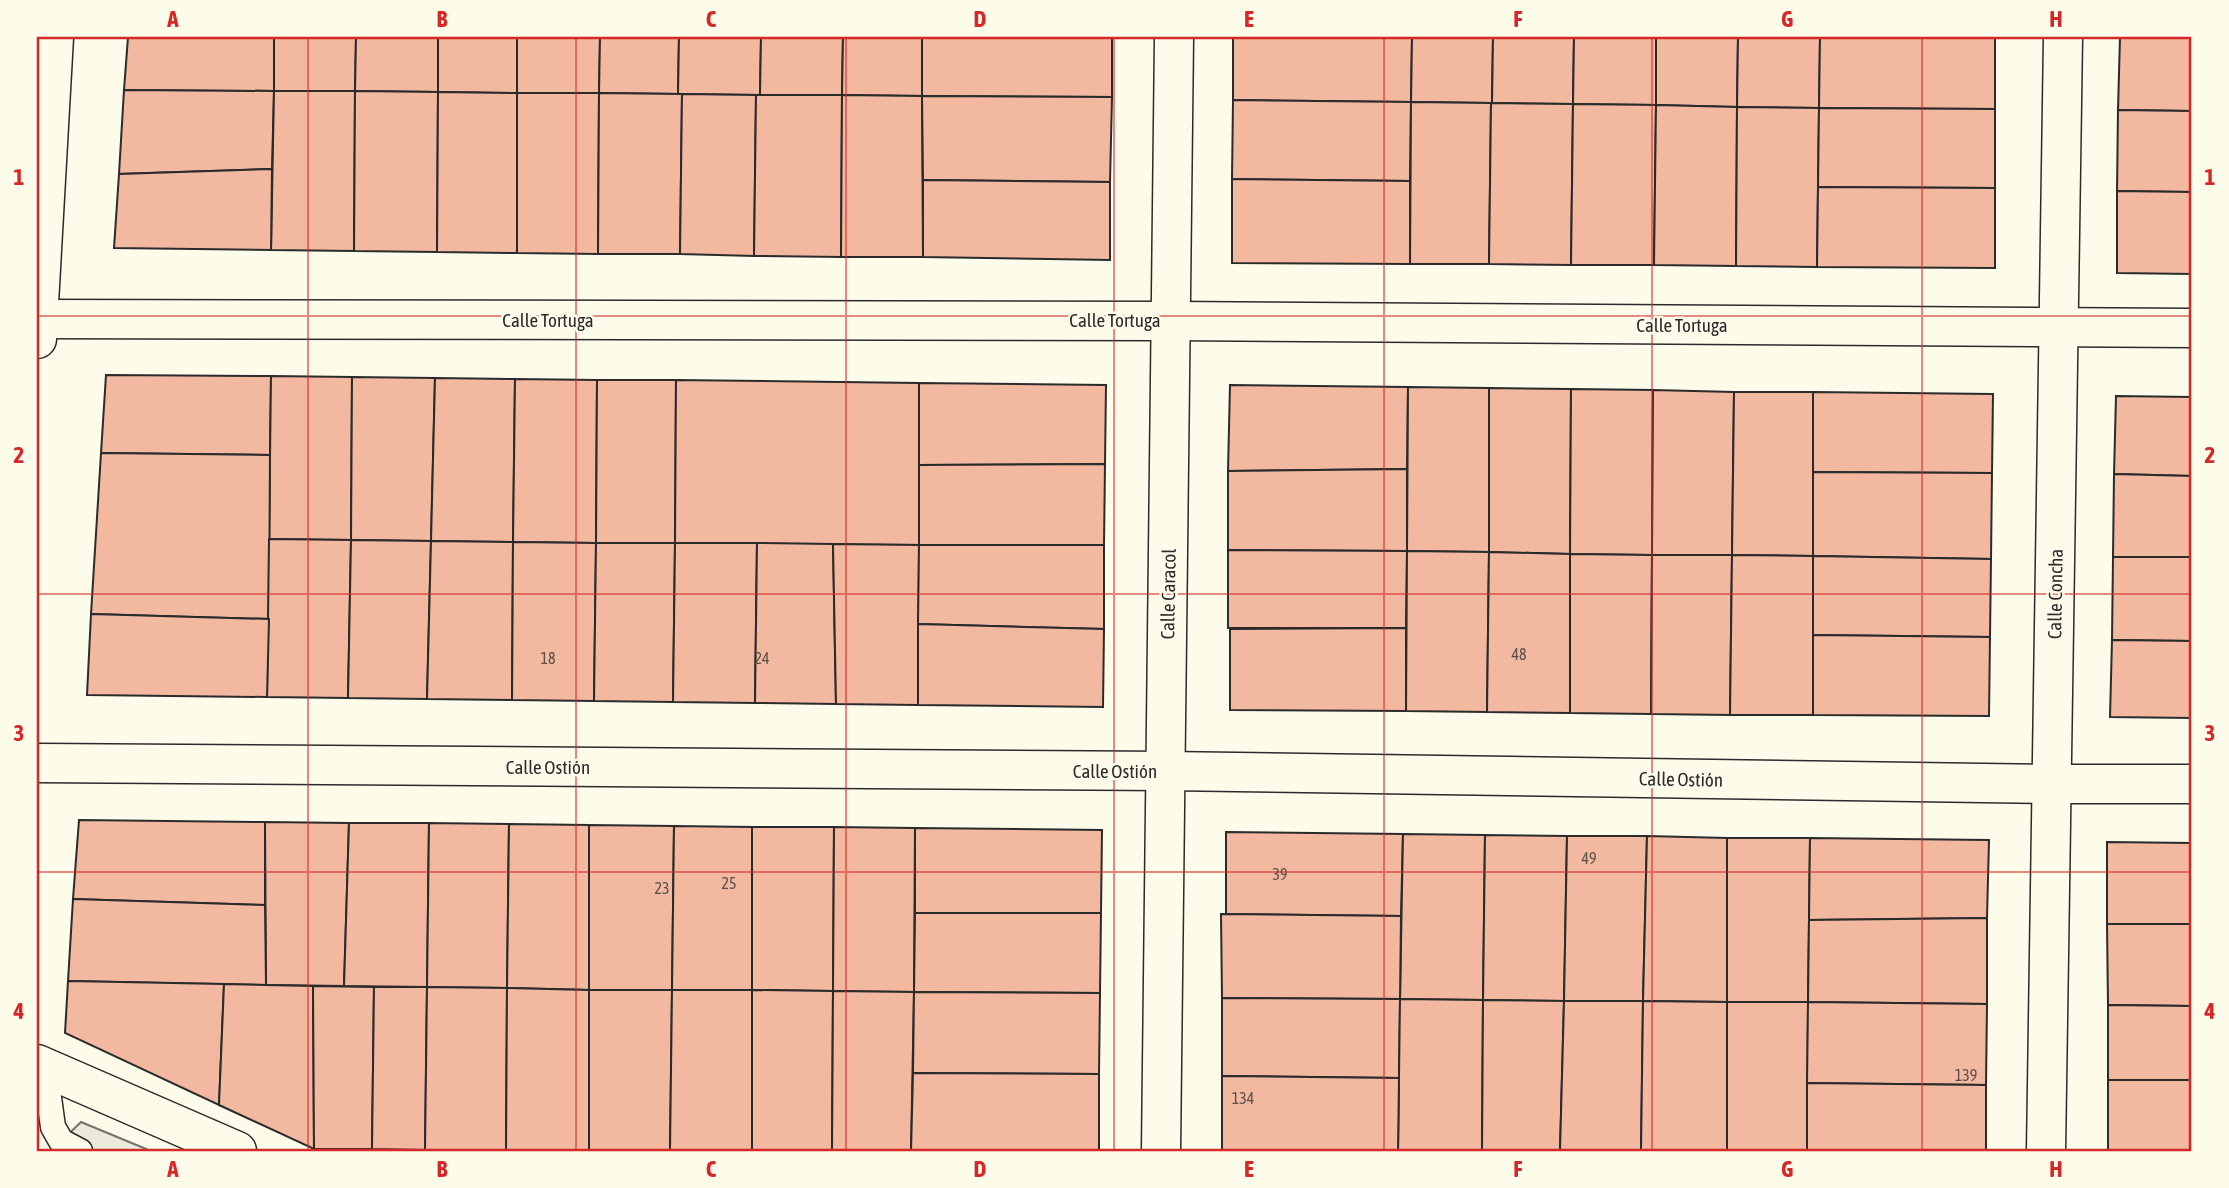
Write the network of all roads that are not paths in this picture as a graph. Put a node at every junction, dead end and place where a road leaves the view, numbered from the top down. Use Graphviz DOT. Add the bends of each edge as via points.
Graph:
graph roads {
  1 [pos="54,37"];
  2 [pos="1174,37"];
  3 [pos="2063,37"];
  4 [pos="1171,321"];
  5 [pos="37,326"];
  6 [pos="2059,328"];
  7 [pos="2192,328"];
  8 [pos="37,763"];
  9 [pos="1166,771"];
  10 [pos="2052,784"];
  11 [pos="2192,784"];
  12 [pos="41,1066"];
  13 [pos="80,1151"];
  14 [pos="237,1151"];
  15 [pos="1161,1151"];
  16 [pos="2046,1151"];
  1 -- 5 [label="street"];
  2 -- 4 [label="street, Calle Caracol"];
  3 -- 6 [label="street, Calle Concha"];
  4 -- 5 [label="street, Calle Tortuga"];
  4 -- 6 [label="street, Calle Tortuga"];
  4 -- 9 [label="street, Calle Caracol"];
  6 -- 7 [label="street, Calle Tortuga"];
  6 -- 10 [label="street, Calle Concha"];
  8 -- 9 [label="street, Calle Ostión"];
  9 -- 10 [label="street, Calle Ostión"];
  9 -- 15 [label="street, Calle Caracol"];
  10 -- 11 [label="street, Calle Ostión"];
  10 -- 16 [label="street, Calle Concha"];
  12 -- 13 [label="lane" via="53,1127 61,1141"];
  12 -- 14 [label="street"];
}
